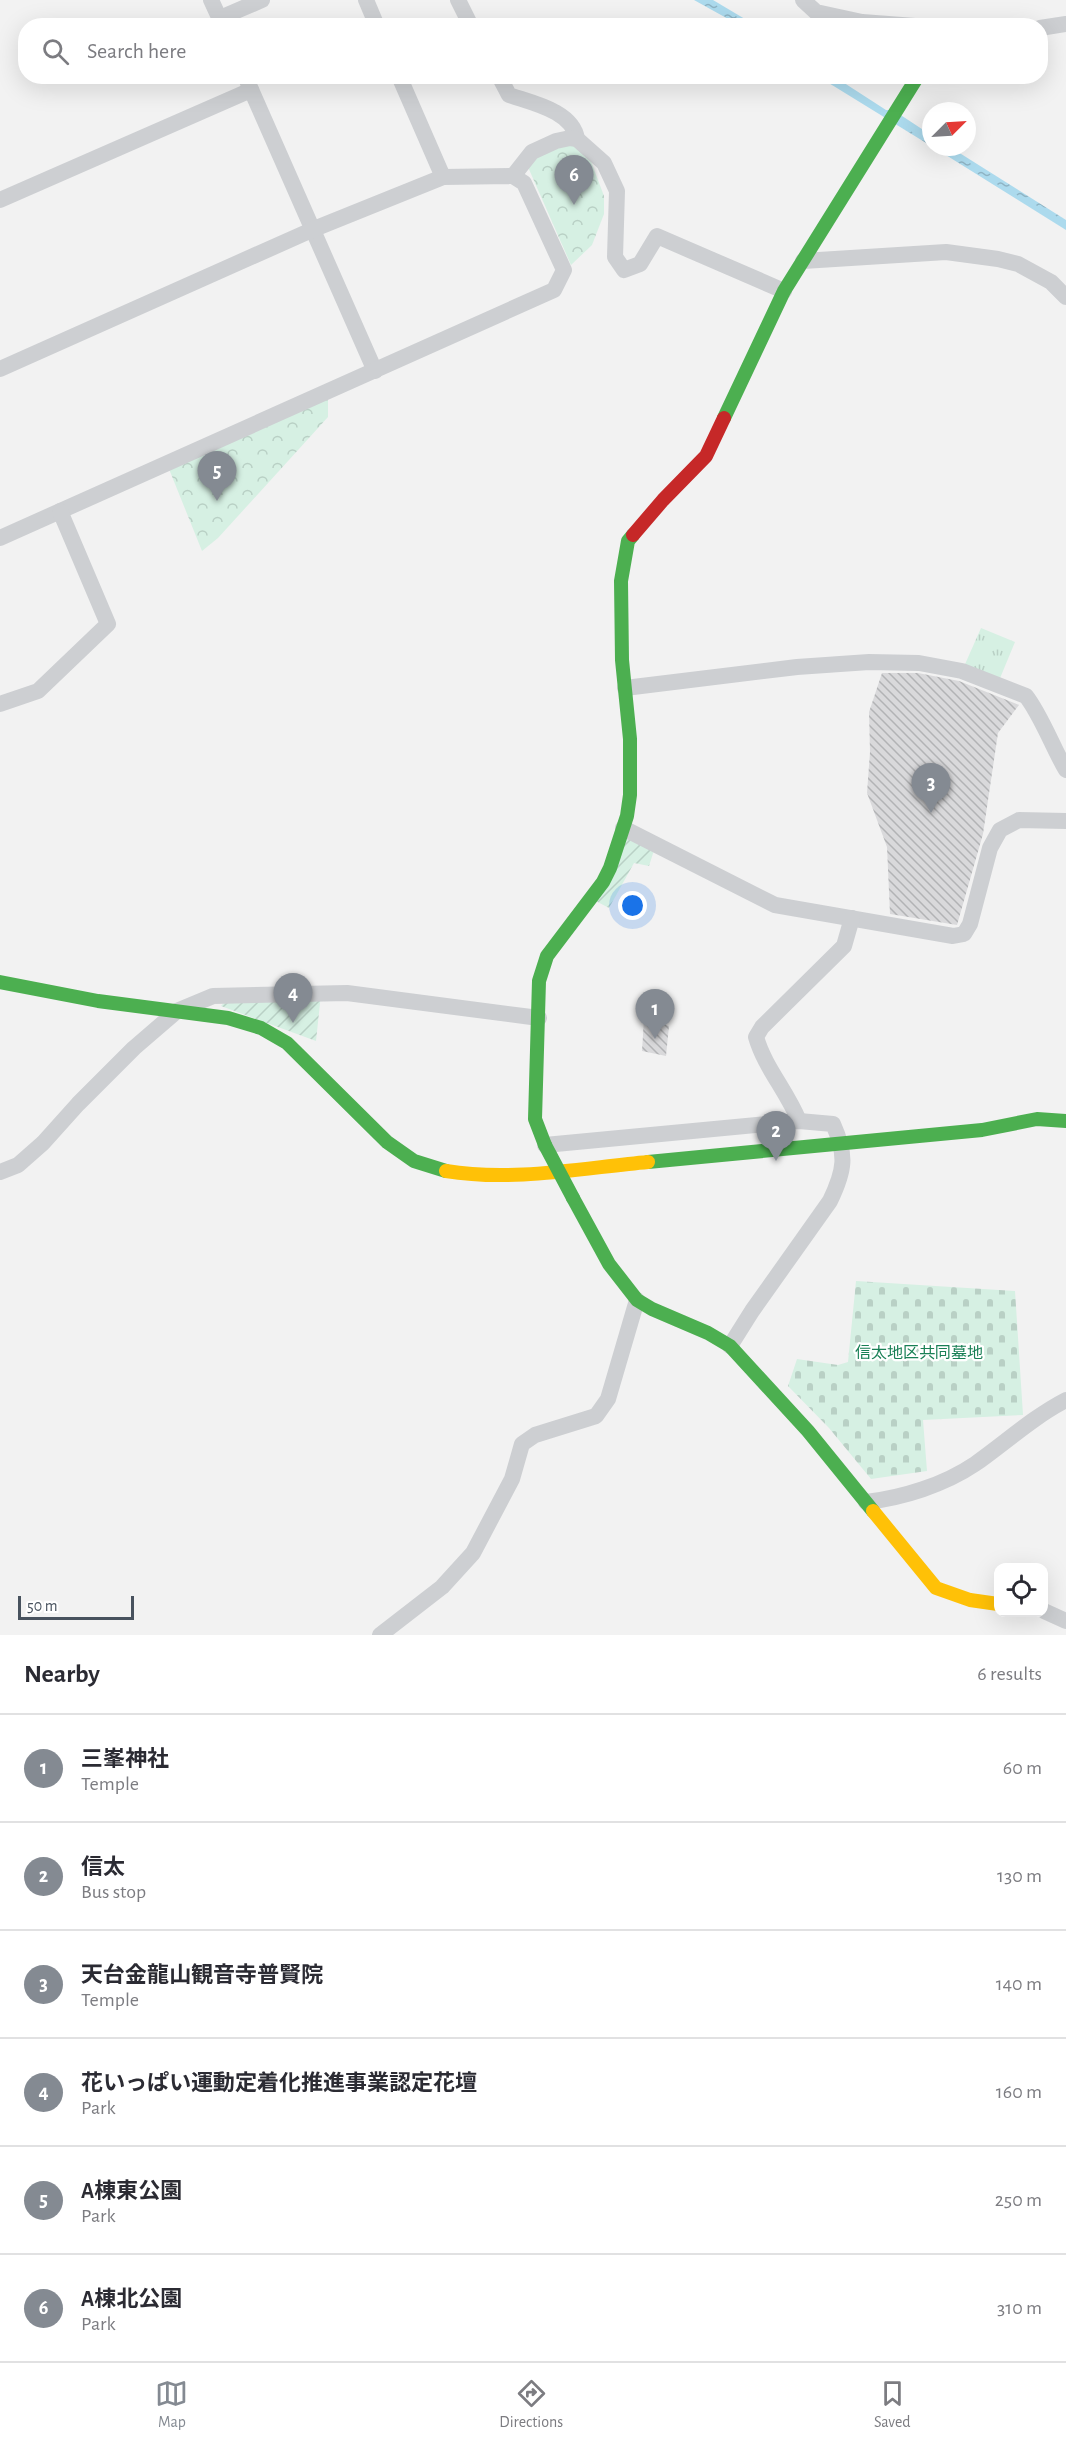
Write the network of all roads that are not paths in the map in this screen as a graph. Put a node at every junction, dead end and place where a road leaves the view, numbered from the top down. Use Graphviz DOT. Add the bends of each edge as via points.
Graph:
graph roads {
  1 [pos="211,0"];
  2 [pos="262,0"];
  3 [pos="366,0"];
  4 [pos="458,0"];
  5 [pos="803,0"];
  6 [pos="219,18"];
  7 [pos="228,18"];
  8 [pos="374,18"];
  9 [pos="467,18"];
  10 [pos="847,18"];
  11 [pos="1066,24"];
  12 [pos="1048,27"];
  13 [pos="246,84"];
  14 [pos="248,84"];
  15 [pos="402,84"];
  16 [pos="504,84"];
  17 [pos="913,84"];
  18 [pos="576,139"];
  19 [pos="513,176"];
  20 [pos="443,177"];
  21 [pos="0,200"];
  22 [pos="314,229"];
  23 [pos="803,261"];
  24 [pos="784,291"];
  25 [pos="1066,297"];
  26 [pos="0,369"];
  27 [pos="375,371"];
  28 [pos="60,512"];
  29 [pos="0,538"];
  30 [pos="625,688"];
  31 [pos="0,705"];
  32 [pos="1066,770"];
  33 [pos="1066,821"];
  34 [pos="623,828"];
  35 [pos="852,918"];
  36 [pos="0,982"];
  37 [pos="177,1011"];
  38 [pos="539,1018"];
  39 [pos="799,1121"];
  40 [pos="1066,1121"];
  41 [pos="842,1143"];
  42 [pos="544,1145"];
  43 [pos="0,1172"];
  44 [pos="637,1300"];
  45 [pos="730,1346"];
  46 [pos="1066,1400"];
  47 [pos="866,1502"];
  48 [pos="994,1603"];
  49 [pos="1048,1613"];
  50 [pos="1066,1620"];
  51 [pos="380,1635"];
  1 -- 6 [label="street"];
  2 -- 7 [label="street"];
  3 -- 8 [label="street"];
  4 -- 9 [label="street"];
  5 -- 10 [label="street" via="816,12"];
  11 -- 12 [label="street"];
  13 -- 21 [label="street"];
  14 -- 22 [label="street"];
  15 -- 20 [label="street"];
  16 -- 18 [label="street" via="510,95 556,112 576,131"];
  17 -- 23 [label="street"];
  18 -- 19 [label="street" via="556,141 532,152"];
  18 -- 24 [label="street" via="604,163 617,191 615,257 624,270 640,264 657,236"];
  19 -- 20 [label="street"];
  19 -- 27 [label="street" via="524,183 564,270 554,290"];
  20 -- 22 [label="street"];
  22 -- 26 [label="street"];
  22 -- 27 [label="street"];
  23 -- 24 [label="street"];
  23 -- 25 [label="street" via="946,252 988,257 1018,264 1052,282"];
  24 -- 30 [label="street" via="706,456 628,541 621,581"];
  27 -- 28 [label="street"];
  28 -- 29 [label="street"];
  28 -- 31 [label="street" via="108,624 38,691"];
  30 -- 32 [label="street" via="797,667 919,663 962,671 1026,696"];
  30 -- 34 [label="street" via="630,795"];
  33 -- 35 [label="street" via="1019,820 1000,830 990,848 964,934 953,936"];
  34 -- 35 [label="street" via="776,905"];
  34 -- 38 [label="street" via="603,882 547,956 539,981"];
  35 -- 39 [label="street" via="844,946 756,1037 766,1065"];
  36 -- 37 [label="street"];
  37 -- 38 [label="street" via="213,996 347,993"];
  37 -- 41 [label="street" via="228,1017 261,1028 287,1043 387,1142 414,1161 444,1171 476,1176 514,1175"];
  37 -- 43 [label="street" via="134,1048 43,1143 18,1165"];
  38 -- 42 [label="street" via="535,1119"];
  39 -- 41 [label="street" via="833,1124"];
  39 -- 42 [label="street"];
  40 -- 41 [label="street" via="1037,1119 982,1130"];
  41 -- 45 [label="street" via="844,1163 831,1201"];
  42 -- 44 [label="street, bridge" via="609,1264"];
  44 -- 45 [label="street"];
  44 -- 51 [label="street" via="608,1399 596,1416 535,1435 522,1444 512,1479 473,1553 442,1587"];
  45 -- 47 [label="street"];
  46 -- 47 [label="street" via="973,1465 934,1485"];
  47 -- 48 [label="street" via="936,1588"];
  49 -- 50 [label="street"];
}
